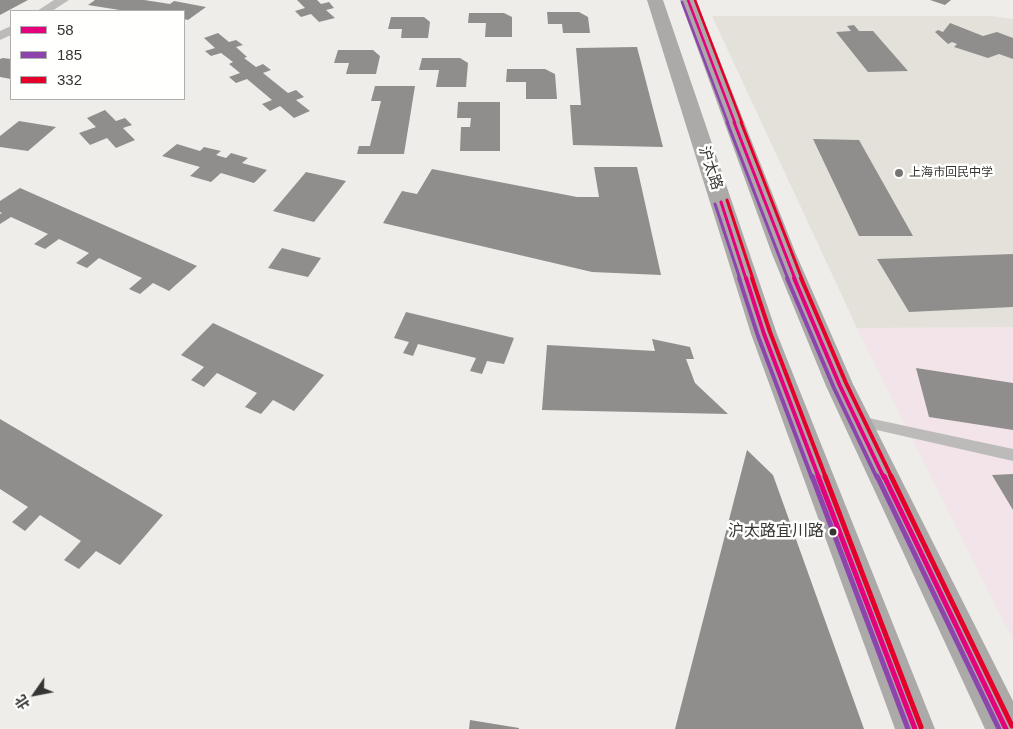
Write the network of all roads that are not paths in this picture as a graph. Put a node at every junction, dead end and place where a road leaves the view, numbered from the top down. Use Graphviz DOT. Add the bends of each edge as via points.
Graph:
graph roads {
  1 [pos="63,0"];
  2 [pos="655,0"];
  3 [pos="688,0"];
  4 [pos="46,10"];
  5 [pos="857,421"];
  6 [pos="1013,455"];
  7 [pos="916,729"];
  8 [pos="1006,729"];
  1 -- 4 [label="street"];
  2 -- 7 [label="main road, 沪太路" via="764,334"];
  3 -- 5 [label="main road" via="784,254"];
  5 -- 6 [label="lane"];
  5 -- 8 [label="main road"];
}
